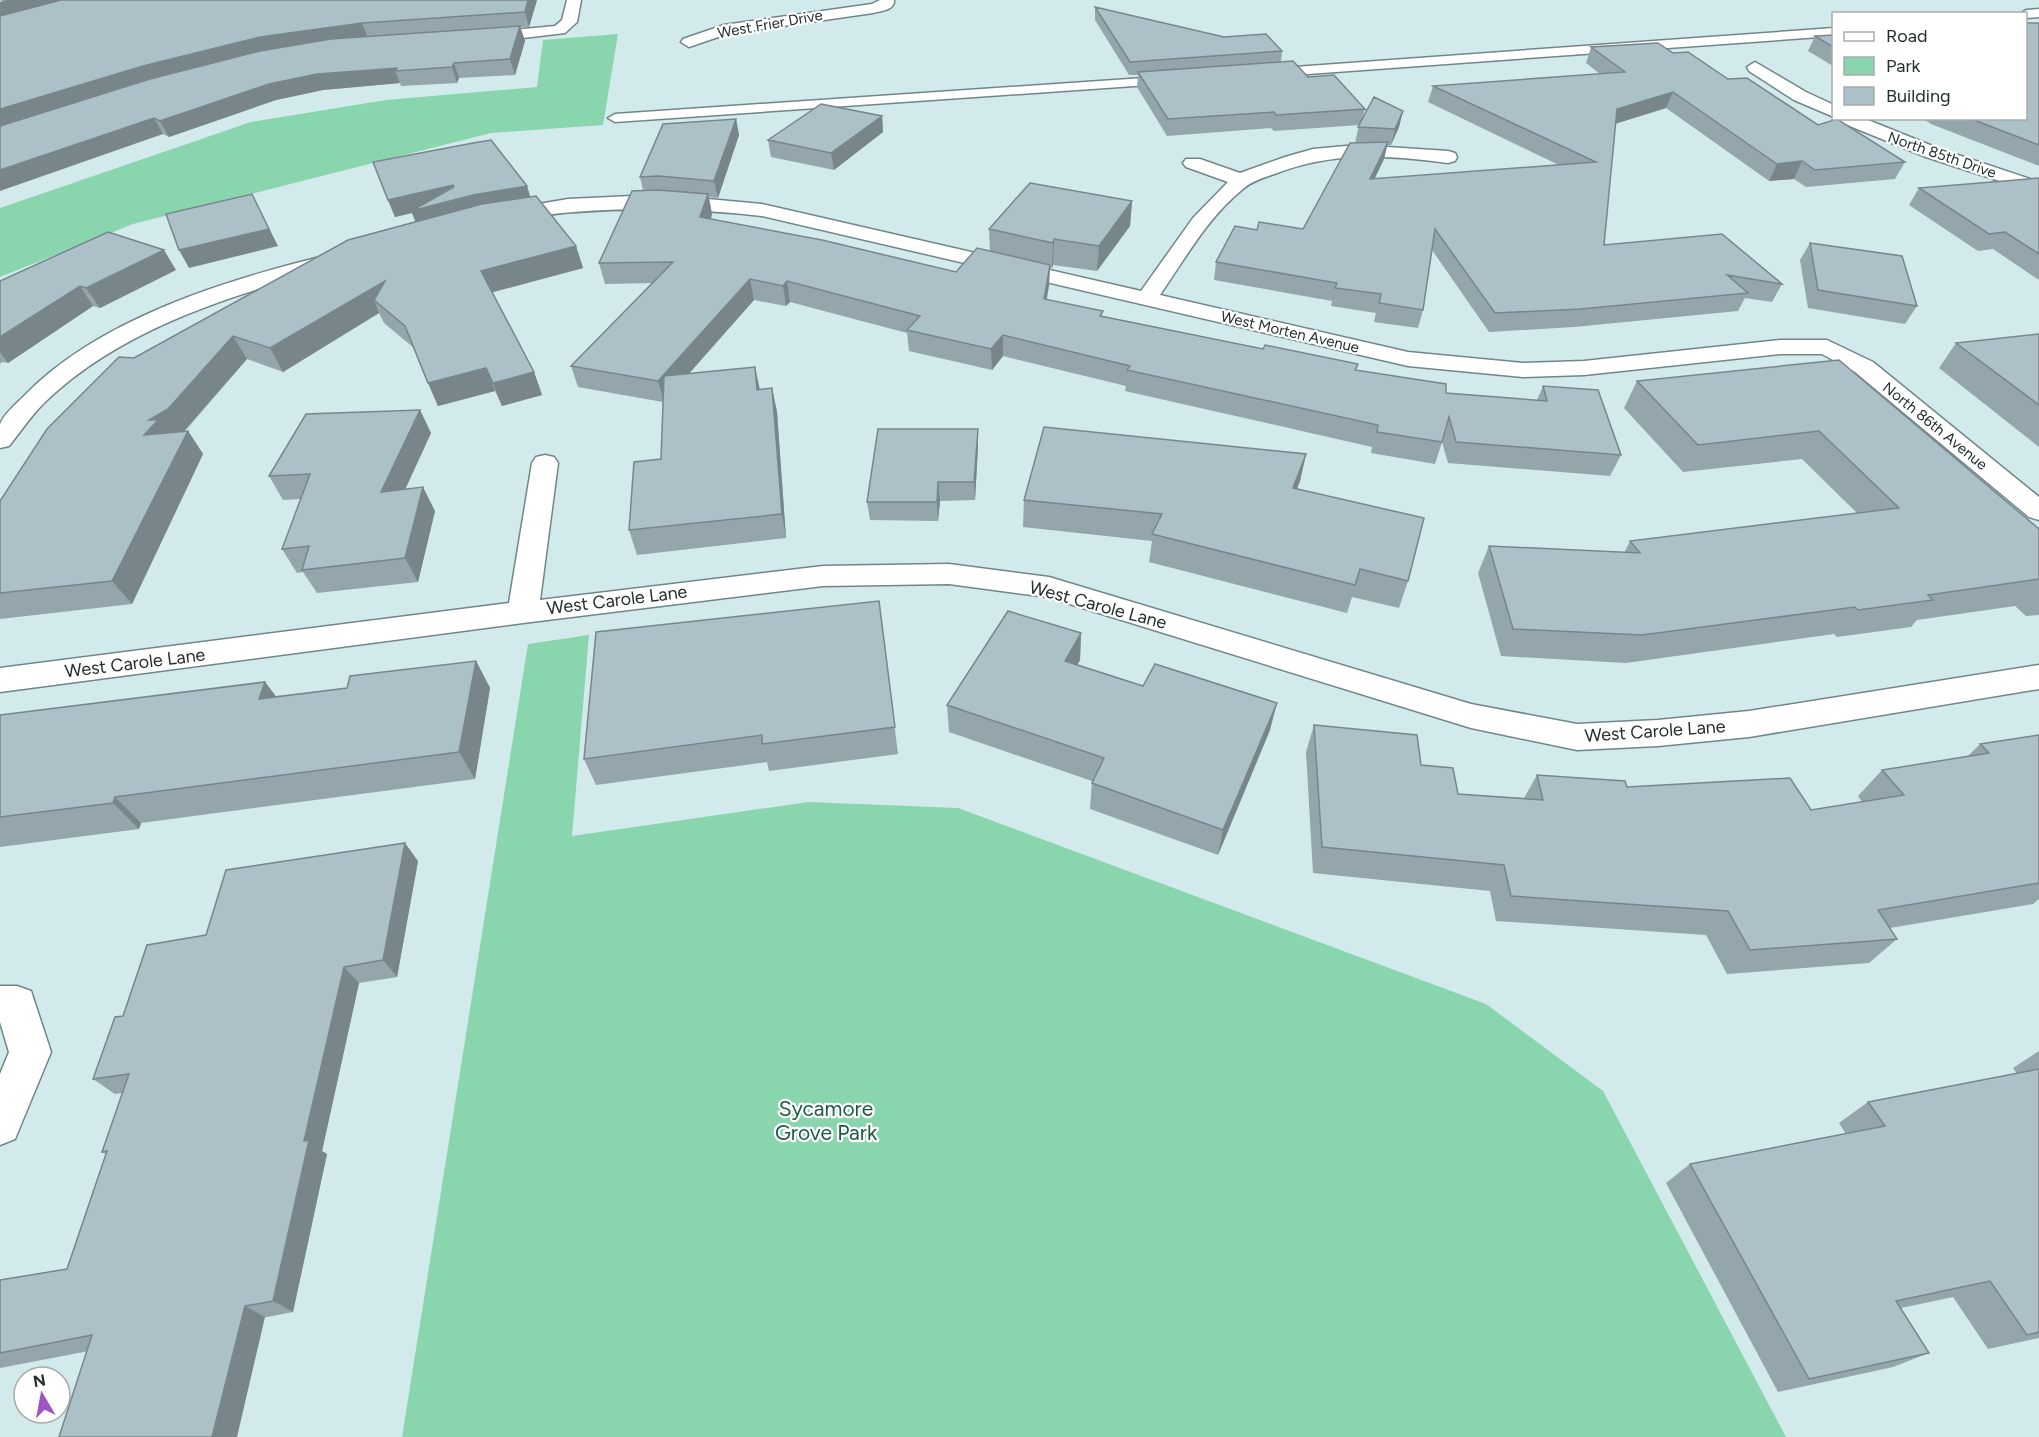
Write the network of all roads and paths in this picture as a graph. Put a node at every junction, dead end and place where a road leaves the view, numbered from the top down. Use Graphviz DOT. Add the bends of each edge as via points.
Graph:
graph roads {
  1 [pos="574,0"];
  2 [pos="887,2"];
  3 [pos="1832,32"];
  4 [pos="458,39"];
  5 [pos="689,42"];
  6 [pos="1755,67"];
  7 [pos="1250,74"];
  8 [pos="1191,79"];
  9 [pos="1832,112"];
  10 [pos="615,117"];
  11 [pos="1851,120"];
  12 [pos="1448,157"];
  13 [pos="1193,162"];
  14 [pos="1241,180"];
  15 [pos="2039,188"];
  16 [pos="780,190"];
  17 [pos="762,210"];
  18 [pos="487,218"];
  19 [pos="351,255"];
  20 [pos="1146,300"];
  21 [pos="1827,347"];
  22 [pos="0,440"];
  23 [pos="544,463"];
  24 [pos="2039,511"];
  25 [pos="523,612"];
  26 [pos="2039,677"];
  27 [pos="0,680"];
  28 [pos="8,1004"];
  29 [pos="0,1124"];
  1 -- 4 [label="street" via="569,22 559,30"];
  2 -- 5 [label="street, West Frier Drive" via="873,9 724,30"];
  3 -- 7 [label="lane"];
  6 -- 9 [label="street"];
  8 -- 10 [label="lane"];
  11 -- 15 [label="street, North 85th Drive" via="1933,153"];
  12 -- 14 [label="street" via="1382,149 1335,151 1287,161"];
  13 -- 14 [label="street"];
  14 -- 20 [label="street" via="1208,212"];
  16 -- 17 [label="street"];
  17 -- 18 [label="street, West Morten Avenue" via="623,201"];
  17 -- 20 [label="street, West Morten Avenue"];
  19 -- 22 [label="street" via="228,291 179,310 102,349 42,392"];
  20 -- 21 [label="street, West Morten Avenue" via="1408,359 1523,370 1584,368 1780,346"];
  21 -- 24 [label="street, North 86th Avenue" via="1864,367"];
  23 -- 25 [label="street"];
  25 -- 26 [label="street, West Carole Lane" via="823,576 949,574 1049,587 1472,716 1577,737 1749,723"];
  25 -- 27 [label="street, West Carole Lane"];
  28 -- 29 [label="street" via="30,1052"];
}
